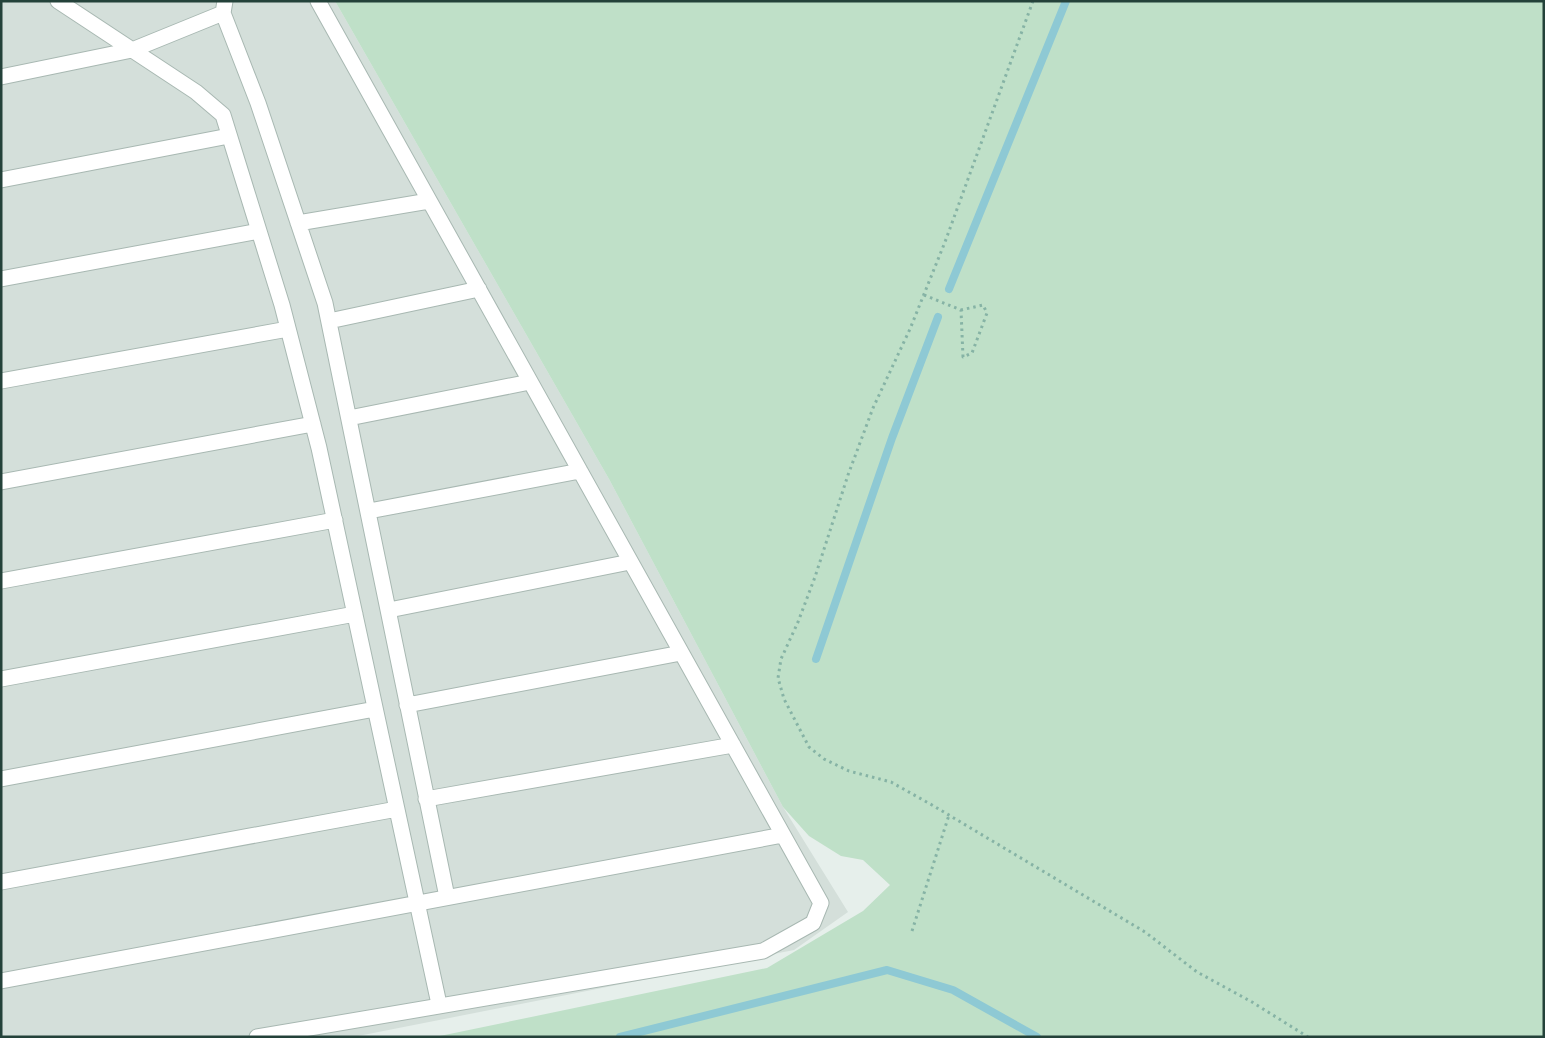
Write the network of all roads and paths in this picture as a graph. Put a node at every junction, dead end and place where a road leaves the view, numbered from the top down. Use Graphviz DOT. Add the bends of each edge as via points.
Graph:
graph roads {
  1 [pos="58,1"];
  2 [pos="318,1"];
  3 [pos="1032,1"];
  4 [pos="224,7"];
  5 [pos="132,50"];
  6 [pos="1,77"];
  7 [pos="229,136"];
  8 [pos="1,180"];
  9 [pos="429,201"];
  10 [pos="298,223"];
  11 [pos="259,231"];
  12 [pos="1,279"];
  13 [pos="479,289"];
  14 [pos="924,295"];
  15 [pos="960,310"];
  16 [pos="329,321"];
  17 [pos="288,329"];
  18 [pos="1,381"];
  19 [pos="530,382"];
  20 [pos="349,418"];
  21 [pos="313,424"];
  22 [pos="580,471"];
  23 [pos="1,482"];
  24 [pos="369,510"];
  25 [pos="335,520"];
  26 [pos="630,562"];
  27 [pos="1,581"];
  28 [pos="388,610"];
  29 [pos="355,614"];
  30 [pos="681,653"];
  31 [pos="1,679"];
  32 [pos="407,705"];
  33 [pos="376,709"];
  34 [pos="733,745"];
  35 [pos="1,779"];
  36 [pos="426,799"];
  37 [pos="397,809"];
  38 [pos="949,815"];
  39 [pos="783,835"];
  40 [pos="1,882"];
  41 [pos="447,897"];
  42 [pos="417,902"];
  43 [pos="912,932"];
  44 [pos="1,981"];
  45 [pos="439,1004"];
  46 [pos="257,1037"];
  47 [pos="1308,1037"];
  1 -- 5 [label="lane"];
  2 -- 9 [label="lane"];
  3 -- 14 [label="path"];
  4 -- 5 [label="lane"];
  4 -- 10 [label="lane"];
  5 -- 6 [label="lane"];
  5 -- 7 [label="lane" via="196,92 223,115"];
  7 -- 8 [label="lane"];
  7 -- 11 [label="lane"];
  9 -- 10 [label="lane"];
  9 -- 13 [label="lane"];
  10 -- 16 [label="lane"];
  11 -- 12 [label="lane"];
  11 -- 17 [label="lane"];
  13 -- 16 [label="lane"];
  13 -- 19 [label="lane"];
  14 -- 15 [label="path"];
  14 -- 38 [label="path" via="873,408 812,586 780,659 778,678 784,699 809,747 824,759 850,771 891,782"];
  15 -- 15 [label="path" via="961,319 963,357 972,353 987,313 983,305"];
  16 -- 20 [label="lane"];
  17 -- 18 [label="lane"];
  17 -- 21 [label="lane"];
  19 -- 20 [label="lane"];
  19 -- 22 [label="lane"];
  20 -- 24 [label="lane"];
  21 -- 23 [label="lane"];
  21 -- 25 [label="lane"];
  22 -- 24 [label="lane"];
  22 -- 26 [label="lane"];
  24 -- 28 [label="lane"];
  25 -- 27 [label="lane"];
  25 -- 29 [label="lane"];
  26 -- 28 [label="lane"];
  26 -- 30 [label="lane"];
  28 -- 32 [label="lane"];
  29 -- 31 [label="lane"];
  29 -- 33 [label="lane"];
  30 -- 32 [label="lane"];
  30 -- 34 [label="lane"];
  32 -- 36 [label="lane"];
  33 -- 35 [label="lane"];
  33 -- 37 [label="lane"];
  34 -- 36 [label="lane"];
  34 -- 39 [label="lane"];
  36 -- 41 [label="lane"];
  37 -- 40 [label="lane"];
  37 -- 42 [label="lane"];
  38 -- 43 [label="path"];
  38 -- 47 [label="path" via="1145,932 1197,972"];
  39 -- 41 [label="lane"];
  39 -- 45 [label="lane" via="821,903 813,923 764,951"];
  41 -- 42 [label="lane"];
  42 -- 44 [label="lane"];
  42 -- 45 [label="lane"];
  45 -- 46 [label="lane"];
}
